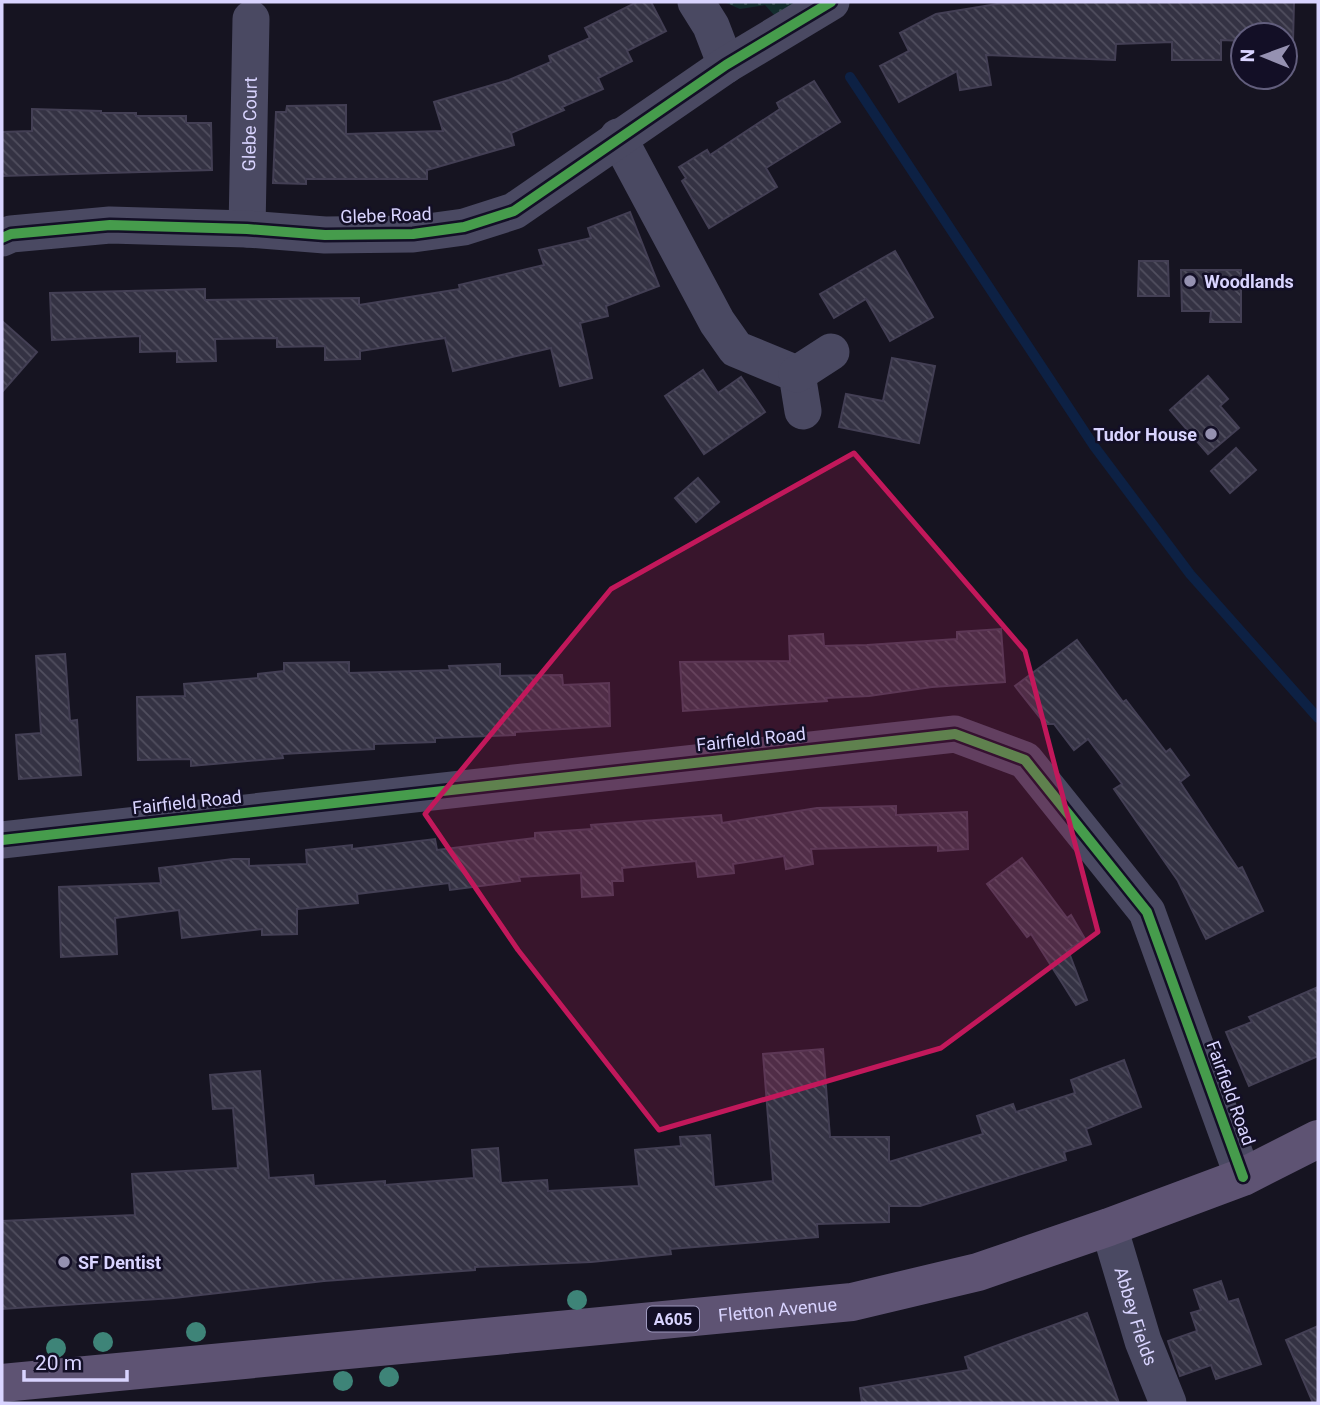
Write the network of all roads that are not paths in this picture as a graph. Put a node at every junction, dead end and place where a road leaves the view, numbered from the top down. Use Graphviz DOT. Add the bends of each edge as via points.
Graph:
graph roads {
  1 [pos="696,2"];
  2 [pos="831,2"];
  3 [pos="251,19"];
  4 [pos="726,65"];
  5 [pos="618,137"];
  6 [pos="247,229"];
  7 [pos="2,237"];
  8 [pos="831,352"];
  9 [pos="797,374"];
  10 [pos="803,411"];
  11 [pos="2,840"];
  12 [pos="1318,1139"];
  13 [pos="1243,1177"];
  14 [pos="1109,1227"];
  15 [pos="2,1383"];
  16 [pos="1168,1403"];
  1 -- 4 [label="street"];
  2 -- 4 [label="street, Glebe Road"];
  3 -- 6 [label="street, Glebe Court"];
  4 -- 5 [label="street, Glebe Road"];
  5 -- 6 [label="street, Glebe Road" via="514,211 464,227 325,235"];
  5 -- 9 [label="street" via="736,349"];
  6 -- 7 [label="street, Glebe Road" via="110,225"];
  8 -- 9 [label="street"];
  9 -- 10 [label="street"];
  11 -- 13 [label="street, Fairfield Road" via="955,734 1025,760 1147,912"];
  12 -- 13 [label="main road, Fletton Avenue / A605"];
  13 -- 14 [label="main road, Fletton Avenue / A605"];
  14 -- 15 [label="main road, Fletton Avenue / A605" via="978,1272 852,1302"];
  14 -- 16 [label="street, Abbey Fields" via="1143,1341"];
}
